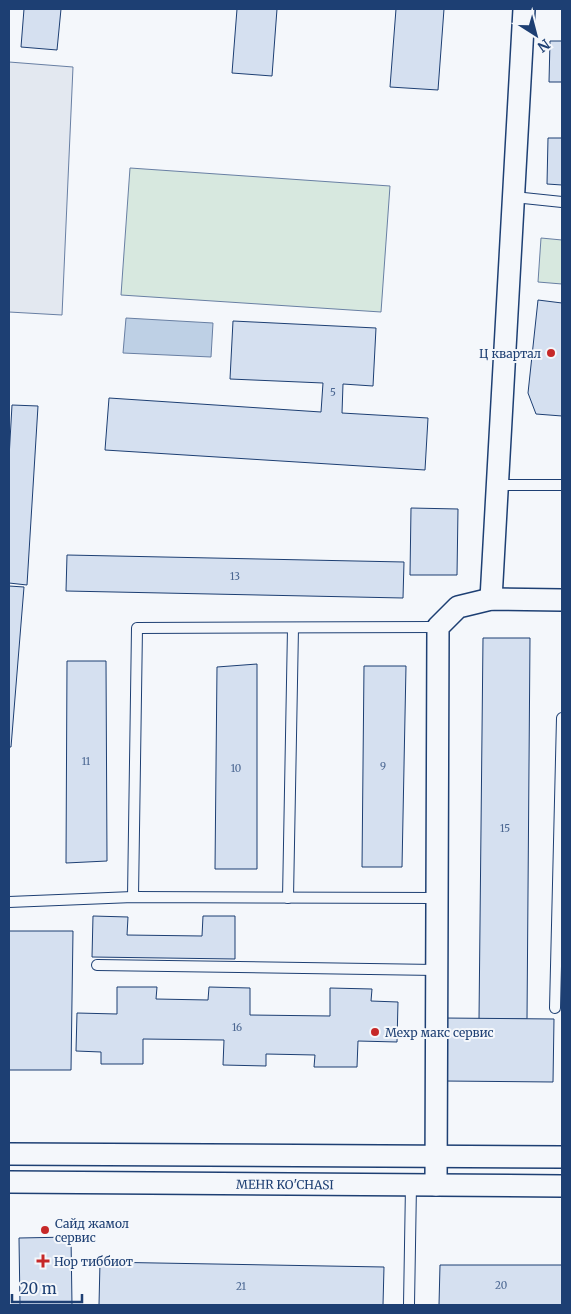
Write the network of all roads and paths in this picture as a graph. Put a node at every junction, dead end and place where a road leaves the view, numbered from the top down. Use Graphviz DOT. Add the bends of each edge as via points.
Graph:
graph roads {
  1 [pos="524,9"];
  2 [pos="514,198"];
  3 [pos="562,202"];
  4 [pos="497,485"];
  5 [pos="562,486"];
  6 [pos="491,599"];
  7 [pos="562,600"];
  8 [pos="293,628"];
  9 [pos="438,628"];
  10 [pos="562,718"];
  11 [pos="133,897"];
  12 [pos="288,898"];
  13 [pos="436,898"];
  14 [pos="9,902"];
  15 [pos="98,965"];
  16 [pos="436,970"];
  17 [pos="555,1008"];
  18 [pos="9,1154"];
  19 [pos="411,1156"];
  20 [pos="436,1156"];
  21 [pos="562,1157"];
  22 [pos="9,1182"];
  23 [pos="410,1185"];
  24 [pos="436,1185"];
  25 [pos="562,1186"];
  26 [pos="409,1305"];
  1 -- 2 [label="street"];
  2 -- 3 [label="lane"];
  2 -- 4 [label="street"];
  4 -- 5 [label="lane"];
  4 -- 6 [label="street"];
  6 -- 7 [label="street"];
  6 -- 9 [label="street" via="458,607"];
  8 -- 9 [label="lane"];
  8 -- 11 [label="lane" via="137,628"];
  8 -- 12 [label="lane"];
  9 -- 13 [label="street"];
  10 -- 17 [label="lane"];
  11 -- 12 [label="lane"];
  11 -- 14 [label="lane"];
  12 -- 13 [label="lane"];
  13 -- 16 [label="street"];
  15 -- 16 [label="lane"];
  16 -- 20 [label="street"];
  18 -- 19 [label="street"];
  19 -- 20 [label="street"];
  19 -- 23 [label="street"];
  20 -- 21 [label="street"];
  20 -- 24 [label="street"];
  22 -- 23 [label="street, MEHR KO'CHASI"];
  23 -- 24 [label="street, MEHR KO'CHASI"];
  23 -- 26 [label="lane"];
  24 -- 25 [label="street, MEHR KO'CHASI"];
}
